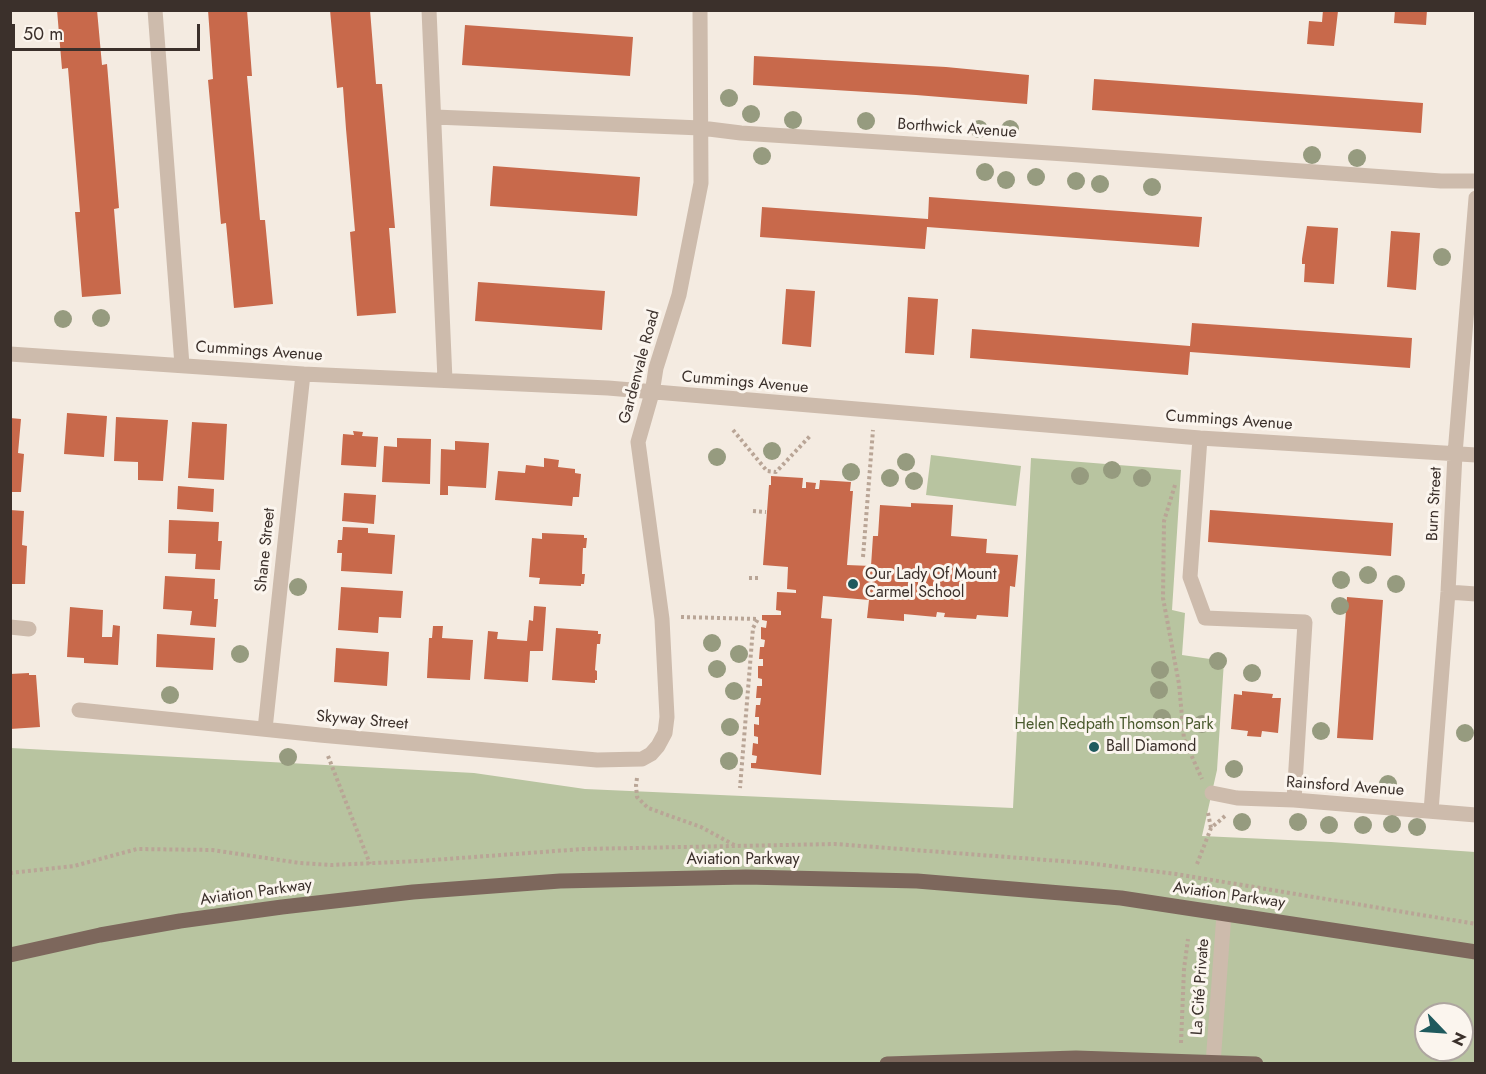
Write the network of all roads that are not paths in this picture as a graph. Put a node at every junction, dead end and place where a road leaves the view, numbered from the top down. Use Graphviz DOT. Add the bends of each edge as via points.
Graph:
graph roads {
  1 [pos="155,10"];
  2 [pos="429,10"];
  3 [pos="700,10"];
  4 [pos="435,117"];
  5 [pos="701,128"];
  6 [pos="1476,181"];
  7 [pos="1476,198"];
  8 [pos="10,354"];
  9 [pos="182,365"];
  10 [pos="303,374"];
  11 [pos="445,380"];
  12 [pos="652,393"];
  13 [pos="1200,438"];
  14 [pos="1455,454"];
  15 [pos="1476,455"];
  16 [pos="1448,592"];
  17 [pos="1476,594"];
  18 [pos="10,627"];
  19 [pos="29,629"];
  20 [pos="79,710"];
  21 [pos="265,729"];
  22 [pos="642,759"];
  23 [pos="1212,792"];
  24 [pos="1294,800"];
  25 [pos="1431,811"];
  26 [pos="1476,814"];
  27 [pos="1224,914"];
  28 [pos="1476,952"];
  29 [pos="10,955"];
  30 [pos="1076,1058"];
  31 [pos="1213,1063"];
  32 [pos="887,1064"];
  33 [pos="1093,1064"];
  34 [pos="1256,1064"];
  1 -- 9 [label="street"];
  2 -- 4 [label="street"];
  3 -- 5 [label="street, Gardenvale Road"];
  4 -- 5 [label="street, Borthwick Avenue"];
  4 -- 11 [label="street"];
  5 -- 6 [label="street, Borthwick Avenue"];
  5 -- 12 [label="street, Gardenvale Road" via="701,183 679,295"];
  7 -- 14 [label="street, Burn Street"];
  8 -- 9 [label="street, Cummings Avenue"];
  9 -- 10 [label="street, Cummings Avenue"];
  10 -- 11 [label="street, Cummings Avenue"];
  10 -- 21 [label="street, Shane Street"];
  11 -- 12 [label="street, Cummings Avenue"];
  12 -- 13 [label="street, Cummings Avenue"];
  12 -- 22 [label="street, Gardenvale Road" via="638,442 662,619 667,717 658,746"];
  13 -- 14 [label="street, Cummings Avenue"];
  13 -- 24 [label="street" via="1190,577 1205,618 1305,622"];
  14 -- 15 [label="street, Cummings Avenue"];
  14 -- 16 [label="street, Burn Street"];
  16 -- 17 [label="street"];
  16 -- 25 [label="street, Burn Street"];
  18 -- 19 [label="street"];
  20 -- 21 [label="street, Skyway Street"];
  21 -- 22 [label="street, Skyway Street" via="597,760"];
  23 -- 24 [label="street, Rainsford Avenue" via="1237,798"];
  24 -- 25 [label="street, Rainsford Avenue"];
  25 -- 26 [label="street, Rainsford Avenue"];
  27 -- 28 [label="main road, Aviation Parkway"];
  27 -- 29 [label="main road, Aviation Parkway" via="1121,898 885,880 746,877 560,881 282,906 133,929"];
  27 -- 31 [label="street, La Cité Private"];
  30 -- 31 [label="main road"];
  30 -- 32 [label="main road"];
  30 -- 33 [label="main road"];
  31 -- 34 [label="main road"];
}
